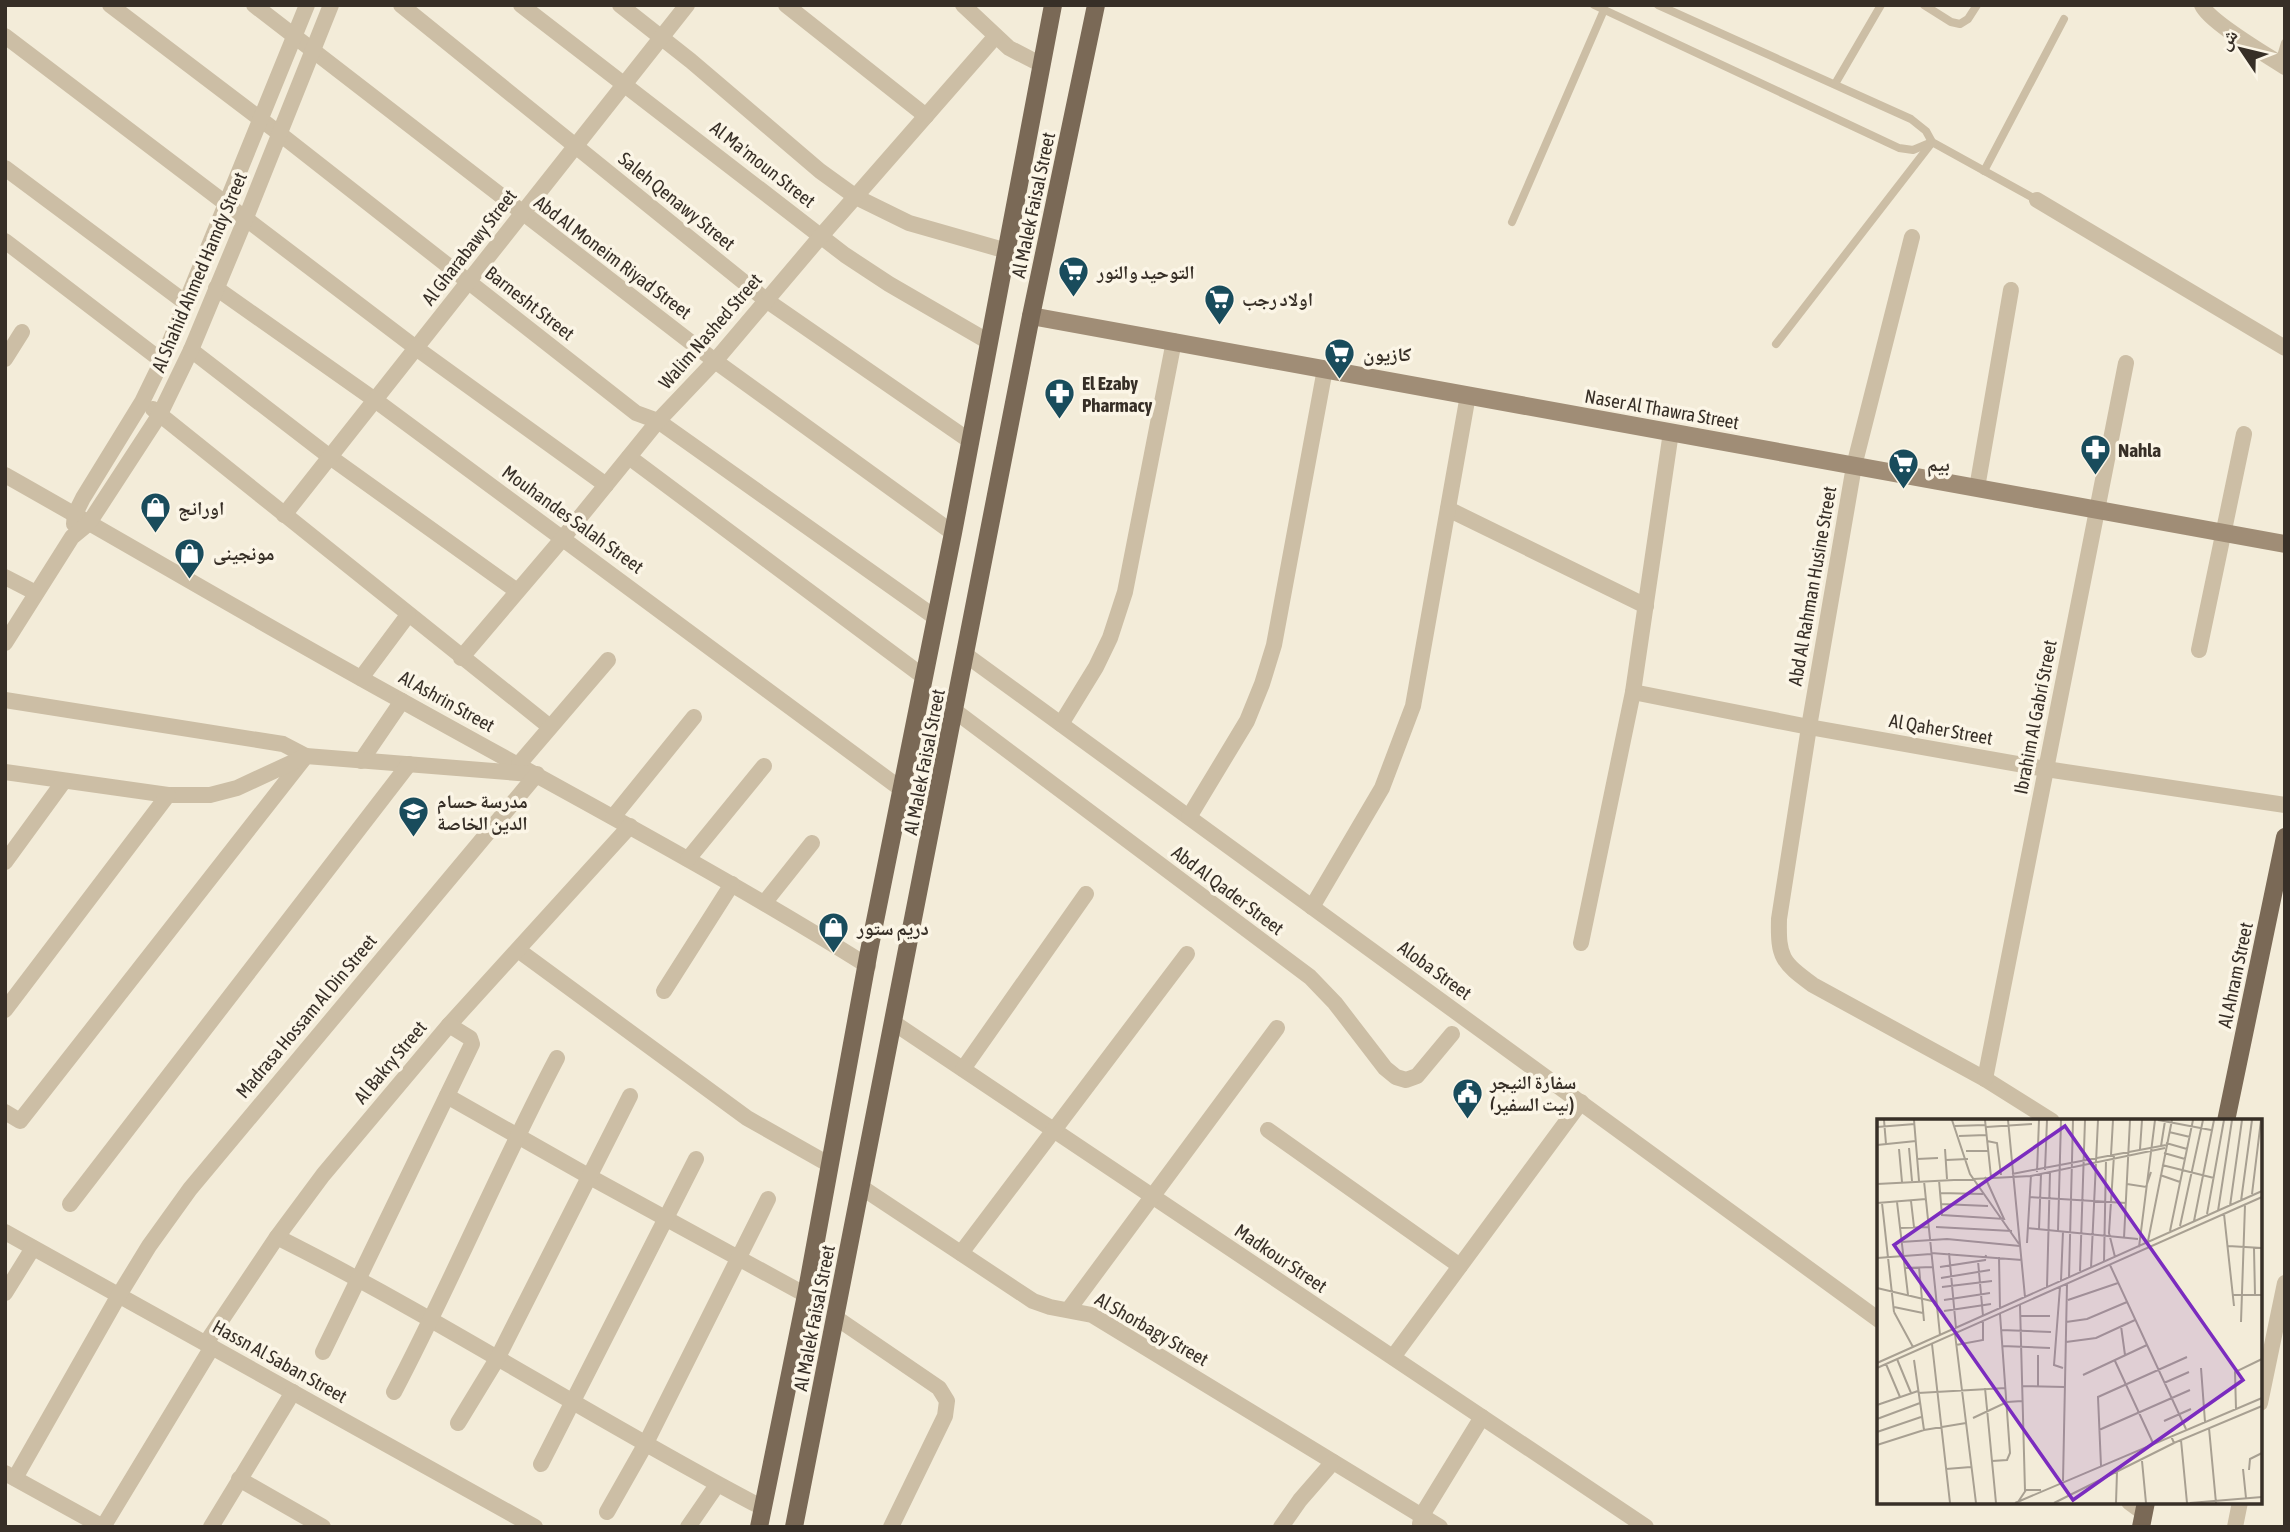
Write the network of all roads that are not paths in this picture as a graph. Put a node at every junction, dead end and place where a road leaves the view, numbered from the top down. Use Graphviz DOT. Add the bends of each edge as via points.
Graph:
graph roads {
  1 [pos="110,5"];
  2 [pos="254,5"];
  3 [pos="307,5"];
  4 [pos="331,5"];
  5 [pos="401,5"];
  6 [pos="521,5"];
  7 [pos="620,5"];
  8 [pos="687,5"];
  9 [pos="786,5"];
  10 [pos="963,5"];
  11 [pos="1054,5"];
  12 [pos="1096,5"];
  13 [pos="1594,5"];
  14 [pos="1620,5"];
  15 [pos="1658,5"];
  16 [pos="1881,5"];
  17 [pos="1924,5"];
  18 [pos="1977,5"];
  19 [pos="2202,5"];
  20 [pos="1604,10"];
  21 [pos="1616,15"];
  22 [pos="2064,19"];
  23 [pos="295,35"];
  24 [pos="5,36"];
  25 [pos="661,37"];
  26 [pos="995,37"];
  27 [pos="2285,43"];
  28 [pos="313,49"];
  29 [pos="1042,65"];
  30 [pos="2282,65"];
  31 [pos="625,83"];
  32 [pos="1835,84"];
  33 [pos="926,116"];
  34 [pos="260,119"];
  35 [pos="280,134"];
  36 [pos="1931,142"];
  37 [pos="576,145"];
  38 [pos="5,168"];
  39 [pos="1984,171"];
  40 [pos="856,197"];
  41 [pos="2038,201"];
  42 [pos="225,205"];
  43 [pos="522,214"];
  44 [pos="245,220"];
  45 [pos="1512,222"];
  46 [pos="821,236"];
  47 [pos="1912,237"];
  48 [pos="5,241"];
  49 [pos="1007,251"];
  50 [pos="468,281"];
  51 [pos="216,288"];
  52 [pos="2011,290"];
  53 [pos="766,300"];
  54 [pos="186,303"];
  55 [pos="1031,316"];
  56 [pos="22,332"];
  57 [pos="1174,341"];
  58 [pos="989,342"];
  59 [pos="1776,344"];
  60 [pos="416,348"];
  61 [pos="2285,348"];
  62 [pos="191,350"];
  63 [pos="5,359"];
  64 [pos="162,361"];
  65 [pos="715,362"];
  66 [pos="2126,363"];
  67 [pos="1325,369"];
  68 [pos="1468,395"];
  69 [pos="375,400"];
  70 [pos="142,402"];
  71 [pos="160,414"];
  72 [pos="658,421"];
  73 [pos="1671,432"];
  74 [pos="2244,433"];
  75 [pos="970,441"];
  76 [pos="330,457"];
  77 [pos="629,457"];
  78 [pos="1854,466"];
  79 [pos="5,475"];
  80 [pos="606,485"];
  81 [pos="1977,488"];
  82 [pos="1448,509"];
  83 [pos="2097,510"];
  84 [pos="75,514"];
  85 [pos="284,515"];
  86 [pos="89,523"];
  87 [pos="953,533"];
  88 [pos="2224,533"];
  89 [pos="72,537"];
  90 [pos="563,538"];
  91 [pos="2285,544"];
  92 [pos="5,577"];
  93 [pos="517,591"];
  94 [pos="36,593"];
  95 [pos="1646,606"];
  96 [pos="408,615"];
  97 [pos="936,618"];
  98 [pos="5,643"];
  99 [pos="2199,650"];
  100 [pos="966,655"];
  101 [pos="461,658"];
  102 [pos="608,660"];
  103 [pos="924,677"];
  104 [pos="361,678"];
  105 [pos="1633,692"];
  106 [pos="5,700"];
  107 [pos="402,701"];
  108 [pos="955,711"];
  109 [pos="694,717"];
  110 [pos="1061,724"];
  111 [pos="550,727"];
  112 [pos="1809,727"];
  113 [pos="306,756"];
  114 [pos="361,761"];
  115 [pos="408,764"];
  116 [pos="519,764"];
  117 [pos="764,766"];
  118 [pos="2046,769"];
  119 [pos="5,772"];
  120 [pos="537,774"];
  121 [pos="64,781"];
  122 [pos="901,789"];
  123 [pos="168,795"];
  124 [pos="2285,805"];
  125 [pos="613,817"];
  126 [pos="1189,817"];
  127 [pos="630,826"];
  128 [pos="2285,837"];
  129 [pos="812,844"];
  130 [pos="688,859"];
  131 [pos="5,862"];
  132 [pos="732,884"];
  133 [pos="1086,894"];
  134 [pos="765,902"];
  135 [pos="1312,907"];
  136 [pos="1581,943"];
  137 [pos="518,950"];
  138 [pos="1187,954"];
  139 [pos="867,966"];
  140 [pos="664,991"];
  141 [pos="5,1010"];
  142 [pos="894,1023"];
  143 [pos="449,1026"];
  144 [pos="1277,1028"];
  145 [pos="1452,1034"];
  146 [pos="557,1058"];
  147 [pos="963,1069"];
  148 [pos="1985,1079"];
  149 [pos="447,1096"];
  150 [pos="630,1096"];
  151 [pos="1581,1102"];
  152 [pos="5,1112"];
  153 [pos="2049,1119"];
  154 [pos="2226,1119"];
  155 [pos="1054,1130"];
  156 [pos="1268,1130"];
  157 [pos="516,1135"];
  158 [pos="696,1159"];
  159 [pos="830,1165"];
  160 [pos="590,1177"];
  161 [pos="861,1187"];
  162 [pos="1152,1196"];
  163 [pos="768,1199"];
  164 [pos="70,1204"];
  165 [pos="665,1219"];
  166 [pos="5,1232"];
  167 [pos="276,1237"];
  168 [pos="33,1248"];
  169 [pos="961,1253"];
  170 [pos="738,1258"];
  171 [pos="1460,1266"];
  172 [pos="359,1278"];
  173 [pos="2285,1283"];
  174 [pos="5,1293"];
  175 [pos="119,1295"];
  176 [pos="806,1295"];
  177 [pos="1069,1309"];
  178 [pos="835,1317"];
  179 [pos="1877,1319"];
  180 [pos="432,1320"];
  181 [pos="209,1345"];
  182 [pos="323,1352"];
  183 [pos="1393,1357"];
  184 [pos="497,1359"];
  185 [pos="293,1392"];
  186 [pos="394,1392"];
  187 [pos="2262,1393"];
  188 [pos="572,1403"];
  189 [pos="1482,1417"];
  190 [pos="458,1423"];
  191 [pos="645,1445"];
  192 [pos="1333,1462"];
  193 [pos="541,1464"];
  194 [pos="10,1476"];
  195 [pos="239,1479"];
  196 [pos="717,1485"];
  197 [pos="2240,1504"];
  198 [pos="763,1508"];
  199 [pos="607,1512"];
  200 [pos="1421,1521"];
  201 [pos="524,1524"];
  202 [pos="103,1527"];
  203 [pos="211,1527"];
  204 [pos="323,1527"];
  205 [pos="688,1527"];
  206 [pos="759,1527"];
  207 [pos="794,1527"];
  208 [pos="891,1527"];
  209 [pos="1281,1527"];
  210 [pos="1440,1527"];
  211 [pos="1646,1527"];
  212 [pos="2235,1527"];
  1 -- 34 [label="street, Barnesht Street"];
  2 -- 23 [label="street, Abd Al Moneim Riyad Street"];
  3 -- 23 [label="street, Al Shahid Ahmed Hamdy Street"];
  4 -- 28 [label="street, Al Shahid Ahmed Hamdy Street"];
  5 -- 37 [label="street, Saleh Qenawy Street"];
  6 -- 31 [label="street, Al Ma'moun Street"];
  7 -- 25 [label="street"];
  8 -- 25 [label="street, Al Gharabawy Street"];
  9 -- 33 [label="street"];
  10 -- 26 [label="street"];
  11 -- 29 [label="main road, Al Malek Faisal Street"];
  12 -- 55 [label="main road, Al Malek Faisal Street"];
  13 -- 20 [label="lane"];
  14 -- 21 [label="lane"];
  15 -- 32 [label="lane"];
  16 -- 32 [label="lane"];
  17 -- 18 [label="lane" via="1960,24"];
  19 -- 30 [label="street" via="2218,22"];
  20 -- 21 [label="lane"];
  20 -- 45 [label="lane"];
  21 -- 36 [label="lane" via="1899,148 1913,150"];
  22 -- 39 [label="lane"];
  23 -- 28 [label="street, Abd Al Moneim Riyad Street"];
  23 -- 34 [label="street, Al Shahid Ahmed Hamdy Street"];
  24 -- 42 [label="street"];
  25 -- 31 [label="street, Al Gharabawy Street"];
  25 -- 40 [label="street"];
  26 -- 29 [label="street"];
  26 -- 33 [label="street, Walim Nashed Street"];
  27 -- 30 [label="lane"];
  28 -- 35 [label="street, Al Shahid Ahmed Hamdy Street"];
  28 -- 43 [label="street, Abd Al Moneim Riyad Street"];
  29 -- 49 [label="main road, Al Malek Faisal Street"];
  31 -- 37 [label="street, Al Gharabawy Street"];
  31 -- 46 [label="street, Al Ma'moun Street"];
  32 -- 36 [label="lane" via="1911,118"];
  33 -- 40 [label="street, Walim Nashed Street"];
  34 -- 35 [label="street, Barnesht Street"];
  34 -- 42 [label="street, Al Shahid Ahmed Hamdy Street"];
  35 -- 44 [label="street, Al Shahid Ahmed Hamdy Street"];
  35 -- 50 [label="street, Barnesht Street"];
  36 -- 39 [label="lane"];
  36 -- 59 [label="lane"];
  37 -- 43 [label="street, Al Gharabawy Street"];
  37 -- 53 [label="street, Saleh Qenawy Street"];
  38 -- 54 [label="street"];
  39 -- 41 [label="lane"];
  40 -- 46 [label="street, Walim Nashed Street"];
  40 -- 49 [label="street" via="909,223"];
  41 -- 61 [label="street"];
  42 -- 44 [label="street"];
  42 -- 54 [label="street, Al Shahid Ahmed Hamdy Street"];
  43 -- 50 [label="street, Al Gharabawy Street"];
  43 -- 65 [label="street, Abd Al Moneim Riyad Street"];
  44 -- 51 [label="street, Al Shahid Ahmed Hamdy Street"];
  44 -- 60 [label="street"];
  46 -- 53 [label="street, Walim Nashed Street"];
  46 -- 58 [label="street, Al Ma'moun Street" via="863,268"];
  47 -- 78 [label="street, Abd Al Rahman Husine Street"];
  48 -- 64 [label="street"];
  49 -- 58 [label="main road, Al Malek Faisal Street"];
  50 -- 60 [label="street, Al Gharabawy Street"];
  50 -- 72 [label="street, Barnesht Street" via="636,413"];
  51 -- 62 [label="street, Al Shahid Ahmed Hamdy Street"];
  51 -- 69 [label="street, Mouhandes Salah Street"];
  52 -- 81 [label="street"];
  53 -- 65 [label="street, Walim Nashed Street"];
  53 -- 75 [label="street, Saleh Qenawy Street"];
  54 -- 64 [label="street, Al Shahid Ahmed Hamdy Street"];
  55 -- 57 [label="street, Naser Al Thawra Street"];
  55 -- 100 [label="main road, Al Malek Faisal Street"];
  56 -- 63 [label="street"];
  57 -- 67 [label="street, Naser Al Thawra Street"];
  57 -- 110 [label="street" via="1125,592 1105,648"];
  58 -- 75 [label="main road, Al Malek Faisal Street"];
  60 -- 69 [label="street, Al Gharabawy Street"];
  60 -- 80 [label="street"];
  62 -- 71 [label="street, Al Shahid Ahmed Hamdy Street"];
  62 -- 76 [label="street"];
  64 -- 70 [label="street, Al Shahid Ahmed Hamdy Street"];
  65 -- 72 [label="street, Walim Nashed Street"];
  65 -- 87 [label="street, Abd Al Moneim Riyad Street"];
  66 -- 83 [label="street, Ibrahim Al Gabri Street"];
  67 -- 68 [label="street, Naser Al Thawra Street"];
  67 -- 126 [label="street" via="1274,645 1247,721"];
  68 -- 73 [label="street, Naser Al Thawra Street"];
  68 -- 82 [label="street"];
  69 -- 76 [label="street, Al Gharabawy Street"];
  69 -- 90 [label="street, Mouhandes Salah Street"];
  70 -- 71 [label="street"];
  70 -- 84 [label="street, Al Shahid Ahmed Hamdy Street"];
  71 -- 85 [label="street"];
  71 -- 86 [label="street, Al Shahid Ahmed Hamdy Street"];
  72 -- 77 [label="street, Walim Nashed Street"];
  72 -- 97 [label="street, Barnesht Street"];
  73 -- 78 [label="street, Naser Al Thawra Street"];
  73 -- 95 [label="street"];
  74 -- 88 [label="street"];
  75 -- 87 [label="main road, Al Malek Faisal Street"];
  76 -- 85 [label="street, Al Gharabawy Street"];
  76 -- 93 [label="street"];
  77 -- 80 [label="street, Walim Nashed Street"];
  77 -- 103 [label="street"];
  78 -- 81 [label="street, Naser Al Thawra Street"];
  78 -- 112 [label="street, Abd Al Rahman Husine Street"];
  79 -- 84 [label="street, Al Ashrin Street"];
  80 -- 90 [label="street, Walim Nashed Street"];
  81 -- 83 [label="street, Naser Al Thawra Street"];
  82 -- 95 [label="street"];
  82 -- 135 [label="street" via="1413,706 1399,747 1382,788"];
  83 -- 88 [label="street, Naser Al Thawra Street"];
  83 -- 118 [label="street, Ibrahim Al Gabri Street"];
  84 -- 86 [label="street, Al Ashrin Street"];
  84 -- 89 [label="street, Al Shahid Ahmed Hamdy Street"];
  85 -- 96 [label="street"];
  86 -- 89 [label="street, Al Shahid Ahmed Hamdy Street"];
  86 -- 104 [label="street, Al Ashrin Street"];
  87 -- 97 [label="main road, Al Malek Faisal Street"];
  88 -- 91 [label="street, Naser Al Thawra Street"];
  88 -- 99 [label="street"];
  89 -- 94 [label="street, Al Shahid Ahmed Hamdy Street"];
  90 -- 93 [label="street, Walim Nashed Street"];
  90 -- 122 [label="street, Mouhandes Salah Street"];
  92 -- 94 [label="street"];
  93 -- 101 [label="street, Walim Nashed Street"];
  94 -- 98 [label="street, Al Shahid Ahmed Hamdy Street"];
  95 -- 105 [label="street"];
  96 -- 101 [label="street"];
  96 -- 104 [label="street"];
  97 -- 103 [label="main road, Al Malek Faisal Street"];
  100 -- 108 [label="main road, Al Malek Faisal Street"];
  100 -- 110 [label="street, Aloba Street"];
  101 -- 111 [label="street"];
  102 -- 111 [label="street"];
  103 -- 122 [label="main road, Al Malek Faisal Street"];
  104 -- 107 [label="street, Al Ashrin Street"];
  105 -- 112 [label="street, Al Qaher Street"];
  105 -- 136 [label="street"];
  106 -- 113 [label="street" via="283,744"];
  107 -- 114 [label="street"];
  107 -- 116 [label="street, Al Ashrin Street"];
  108 -- 142 [label="main road, Al Malek Faisal Street"];
  108 -- 145 [label="street, Abd Al Qader Street" via="1310,977 1396,1077 1417,1076"];
  109 -- 125 [label="street"];
  110 -- 126 [label="street, Aloba Street"];
  111 -- 116 [label="street"];
  112 -- 118 [label="street, Al Qaher Street"];
  112 -- 148 [label="street, Abd Al Rahman Husine Street" via="1778,947 1791,969 1813,985"];
  113 -- 114 [label="street"];
  113 -- 123 [label="street" via="237,788 210,795"];
  113 -- 152 [label="street" via="20,1121"];
  114 -- 115 [label="street"];
  115 -- 120 [label="street"];
  115 -- 164 [label="street"];
  116 -- 120 [label="street, Al Ashrin Street"];
  117 -- 130 [label="street"];
  118 -- 124 [label="street, Al Qaher Street"];
  118 -- 148 [label="street, Ibrahim Al Gabri Street"];
  119 -- 121 [label="street"];
  120 -- 125 [label="street, Al Ashrin Street"];
  120 -- 175 [label="street, Madrasa Hossam Al Din Street" via="227,1143 149,1246"];
  121 -- 123 [label="street"];
  121 -- 131 [label="street"];
  122 -- 139 [label="main road, Al Malek Faisal Street"];
  123 -- 141 [label="street"];
  125 -- 127 [label="street, Al Ashrin Street"];
  126 -- 135 [label="street, Aloba Street"];
  127 -- 130 [label="street, Al Ashrin Street"];
  127 -- 137 [label="street, Al Bakry Street"];
  128 -- 154 [label="main road, Al Ahram Street"];
  129 -- 134 [label="street"];
  130 -- 132 [label="street, Al Ashrin Street"];
  132 -- 134 [label="street, Al Ashrin Street"];
  132 -- 140 [label="street"];
  133 -- 147 [label="street"];
  134 -- 139 [label="street, Al Ashrin Street"];
  135 -- 151 [label="street, Aloba Street"];
  137 -- 143 [label="street, Al Bakry Street"];
  137 -- 159 [label="street" via="747,1118"];
  138 -- 155 [label="street"];
  139 -- 159 [label="main road, Al Malek Faisal Street"];
  142 -- 147 [label="street, Madkour Street"];
  142 -- 161 [label="main road, Al Malek Faisal Street"];
  143 -- 149 [label="street" via="472,1044"];
  143 -- 167 [label="street, Al Bakry Street"];
  144 -- 162 [label="street"];
  146 -- 157 [label="street"];
  147 -- 155 [label="street, Madkour Street"];
  148 -- 153 [label="street"];
  149 -- 157 [label="street"];
  149 -- 172 [label="street"];
  150 -- 160 [label="street"];
  151 -- 171 [label="street"];
  151 -- 179 [label="street, Aloba Street"];
  155 -- 162 [label="street, Madkour Street"];
  155 -- 169 [label="street"];
  156 -- 171 [label="street"];
  157 -- 160 [label="street"];
  157 -- 180 [label="street"];
  158 -- 165 [label="street"];
  159 -- 176 [label="main road, Al Malek Faisal Street"];
  160 -- 165 [label="street"];
  160 -- 184 [label="street"];
  161 -- 169 [label="street, Al Shorbagy Street"];
  161 -- 178 [label="main road, Al Malek Faisal Street"];
  162 -- 177 [label="street"];
  162 -- 183 [label="street, Madkour Street"];
  163 -- 170 [label="street"];
  165 -- 170 [label="street"];
  165 -- 188 [label="street"];
  166 -- 168 [label="street, Hassn Al Saban Street"];
  167 -- 172 [label="street"];
  167 -- 181 [label="street, Al Bakry Street"];
  168 -- 174 [label="street"];
  168 -- 175 [label="street, Hassn Al Saban Street"];
  169 -- 177 [label="street, Al Shorbagy Street" via="1033,1301"];
  170 -- 176 [label="street"];
  170 -- 191 [label="street"];
  171 -- 183 [label="street"];
  172 -- 180 [label="street"];
  172 -- 182 [label="street"];
  173 -- 187 [label="street"];
  175 -- 181 [label="street, Hassn Al Saban Street"];
  175 -- 194 [label="street, Madrasa Hossam Al Din Street"];
  176 -- 198 [label="main road, Al Malek Faisal Street"];
  177 -- 192 [label="street, Al Shorbagy Street" via="1091,1315"];
  178 -- 207 [label="main road, Al Malek Faisal Street"];
  178 -- 208 [label="street" via="939,1388 947,1401 945,1416"];
  180 -- 184 [label="street"];
  180 -- 186 [label="street"];
  181 -- 185 [label="street, Hassn Al Saban Street"];
  181 -- 202 [label="street, Al Bakry Street"];
  183 -- 189 [label="street, Madkour Street"];
  184 -- 188 [label="street"];
  184 -- 190 [label="street"];
  185 -- 195 [label="street"];
  185 -- 201 [label="street, Hassn Al Saban Street"];
  188 -- 191 [label="street"];
  188 -- 193 [label="street"];
  189 -- 200 [label="street"];
  189 -- 211 [label="street, Madkour Street"];
  191 -- 196 [label="street"];
  191 -- 199 [label="street"];
  192 -- 200 [label="street, Al Shorbagy Street"];
  192 -- 209 [label="street"];
  194 -- 202 [label="street"];
  195 -- 203 [label="street"];
  195 -- 204 [label="street"];
  196 -- 198 [label="street"];
  196 -- 205 [label="street"];
  197 -- 212 [label="street"];
  198 -- 206 [label="main road, Al Malek Faisal Street"];
  200 -- 210 [label="street, Al Shorbagy Street"];
}
